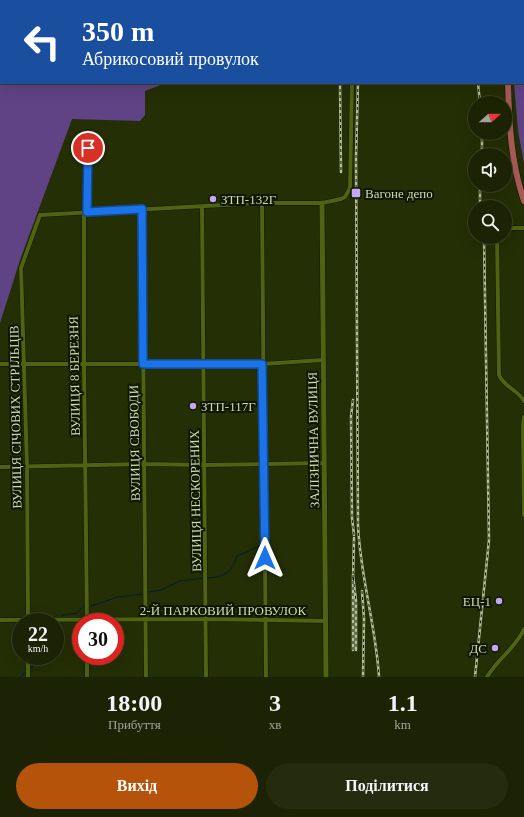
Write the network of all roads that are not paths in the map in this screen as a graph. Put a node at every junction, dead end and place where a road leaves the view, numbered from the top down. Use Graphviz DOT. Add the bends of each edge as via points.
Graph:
graph roads {
  1 [pos="352,84"];
  2 [pos="508,84"];
  3 [pos="88,132"];
  4 [pos="524,201"];
  5 [pos="262,203"];
  6 [pos="322,203"];
  7 [pos="202,206"];
  8 [pos="142,209"];
  9 [pos="87,212"];
  10 [pos="512,228"];
  11 [pos="524,228"];
  12 [pos="497,244"];
  13 [pos="323,360"];
  14 [pos="24,363"];
  15 [pos="0,364"];
  16 [pos="84,364"];
  17 [pos="143,364"];
  18 [pos="204,364"];
  19 [pos="262,364"];
  20 [pos="524,401"];
  21 [pos="524,417"];
  22 [pos="324,463"];
  23 [pos="144,464"];
  24 [pos="264,464"];
  25 [pos="85,465"];
  26 [pos="205,465"];
  27 [pos="27,466"];
  28 [pos="0,467"];
  29 [pos="524,515"];
  30 [pos="28,613"];
  31 [pos="87,613"];
  32 [pos="146,619"];
  33 [pos="206,619"];
  34 [pos="0,620"];
  35 [pos="12,620"];
  36 [pos="124,620"];
  37 [pos="265,620"];
  38 [pos="326,621"];
  39 [pos="524,629"];
  40 [pos="28,665"];
  41 [pos="87,665"];
  42 [pos="28,677"];
  43 [pos="87,677"];
  44 [pos="146,677"];
  45 [pos="206,677"];
  46 [pos="266,677"];
  47 [pos="326,677"];
  48 [pos="487,677"];
  1 -- 6 [label="street" via="350,188 340,200"];
  2 -- 4 [label="main road" via="512,157"];
  3 -- 9 [label="street, ВУЛИЦЯ 8 БЕРЕЗНЯ"];
  5 -- 6 [label="street"];
  5 -- 7 [label="street"];
  5 -- 19 [label="street"];
  6 -- 13 [label="street, ЗАЛІЗНИЧНА ВУЛИЦЯ"];
  7 -- 8 [label="street"];
  7 -- 18 [label="street, ВУЛИЦЯ НЕСКОРЕНИХ"];
  8 -- 9 [label="street"];
  8 -- 17 [label="street, ВУЛИЦЯ СВОБОДИ"];
  9 -- 14 [label="street, ВУЛИЦЯ СІЧОВИХ СТРІЛЬЦІВ" via="40,215 21,268"];
  9 -- 16 [label="street, ВУЛИЦЯ 8 БЕРЕЗНЯ" via="84,216"];
  10 -- 11 [label="street"];
  12 -- 20 [label="street" via="499,374 505,384"];
  13 -- 19 [label="street"];
  13 -- 22 [label="street, ЗАЛІЗНИЧНА ВУЛИЦЯ"];
  14 -- 15 [label="street"];
  14 -- 16 [label="street"];
  14 -- 27 [label="street, ВУЛИЦЯ СІЧОВИХ СТРІЛЬЦІВ"];
  16 -- 17 [label="street"];
  16 -- 25 [label="street, ВУЛИЦЯ 8 БЕРЕЗНЯ"];
  17 -- 18 [label="street"];
  17 -- 23 [label="street, ВУЛИЦЯ СВОБОДИ"];
  18 -- 19 [label="street"];
  18 -- 26 [label="street, ВУЛИЦЯ НЕСКОРЕНИХ"];
  19 -- 24 [label="street"];
  21 -- 29 [label="street"];
  22 -- 24 [label="street"];
  22 -- 38 [label="street, ЗАЛІЗНИЧНА ВУЛИЦЯ"];
  23 -- 25 [label="street"];
  23 -- 26 [label="street"];
  23 -- 32 [label="street, ВУЛИЦЯ СВОБОДИ"];
  24 -- 26 [label="street"];
  24 -- 37 [label="street"];
  25 -- 27 [label="street"];
  25 -- 31 [label="street, ВУЛИЦЯ 8 БЕРЕЗНЯ"];
  26 -- 33 [label="street, ВУЛИЦЯ НЕСКОРЕНИХ"];
  27 -- 28 [label="street"];
  27 -- 30 [label="street, ВУЛИЦЯ СІЧОВИХ СТРІЛЬЦІВ"];
  32 -- 33 [label="street, 2-Й ПАРКОВИЙ ПРОВУЛОК"];
  32 -- 36 [label="street, 2-Й ПАРКОВИЙ ПРОВУЛОК"];
  32 -- 44 [label="street, ВУЛИЦЯ СВОБОДИ"];
  33 -- 37 [label="street, 2-Й ПАРКОВИЙ ПРОВУЛОК"];
  33 -- 45 [label="street, ВУЛИЦЯ НЕСКОРЕНИХ"];
  34 -- 35 [label="street, 2-Й ПАРКОВИЙ ПРОВУЛОК"];
  37 -- 38 [label="street, 2-Й ПАРКОВИЙ ПРОВУЛОК"];
  37 -- 46 [label="street"];
  38 -- 47 [label="street, ЗАЛІЗНИЧНА ВУЛИЦЯ"];
  39 -- 48 [label="street" via="517,642"];
  40 -- 42 [label="street"];
  41 -- 43 [label="street"];
}
